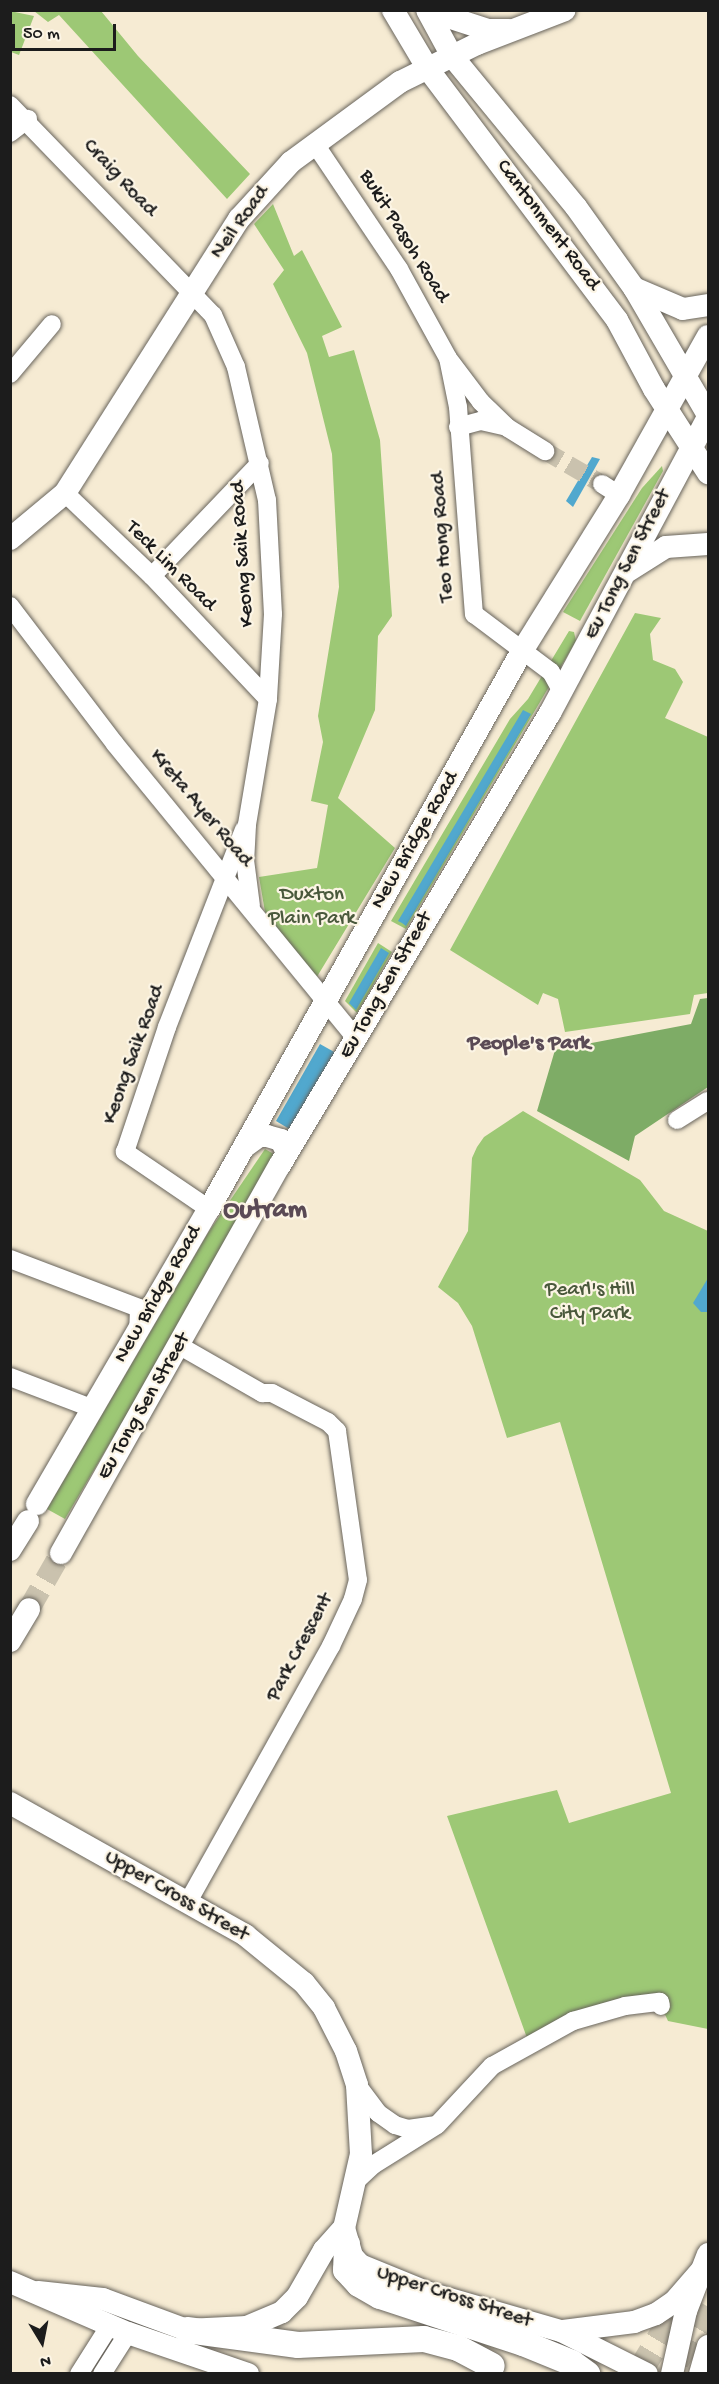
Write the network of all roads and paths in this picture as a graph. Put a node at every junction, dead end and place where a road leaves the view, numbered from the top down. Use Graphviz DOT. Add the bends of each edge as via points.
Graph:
graph roads {
  1 [pos="393,10"];
  2 [pos="426,10"];
  3 [pos="440,10"];
  4 [pos="565,10"];
  5 [pos="513,30"];
  6 [pos="452,56"];
  7 [pos="428,69"];
  8 [pos="10,97"];
  9 [pos="10,105"];
  10 [pos="21,125"];
  11 [pos="315,144"];
  12 [pos="634,288"];
  13 [pos="193,294"];
  14 [pos="708,305"];
  15 [pos="52,324"];
  16 [pos="708,336"];
  17 [pos="448,357"];
  18 [pos="10,374"];
  19 [pos="686,376"];
  20 [pos="482,402"];
  21 [pos="458,407"];
  22 [pos="668,411"];
  23 [pos="708,416"];
  24 [pos="458,426"];
  25 [pos="508,428"];
  26 [pos="690,448"];
  27 [pos="541,449"];
  28 [pos="260,463"];
  29 [pos="708,472"];
  30 [pos="64,493"];
  31 [pos="10,539"];
  32 [pos="708,544"];
  33 [pos="627,571"];
  34 [pos="152,576"];
  35 [pos="10,606"];
  36 [pos="522,651"];
  37 [pos="562,692"];
  38 [pos="268,699"];
  39 [pos="247,825"];
  40 [pos="225,875"];
  41 [pos="251,906"];
  42 [pos="213,912"];
  43 [pos="324,1004"];
  44 [pos="357,1040"];
  45 [pos="708,1101"];
  46 [pos="677,1120"];
  47 [pos="244,1147"];
  48 [pos="287,1153"];
  49 [pos="209,1209"];
  50 [pos="10,1254"];
  51 [pos="10,1259"];
  52 [pos="68,1278"];
  53 [pos="153,1306"];
  54 [pos="138,1334"];
  55 [pos="182,1342"];
  56 [pos="10,1377"];
  57 [pos="93,1409"];
  58 [pos="10,1550"];
  59 [pos="61,1553"];
  60 [pos="29,1609"];
  61 [pos="10,1641"];
  62 [pos="10,1803"];
  63 [pos="188,1902"];
  64 [pos="662,2006"];
  65 [pos="357,2085"];
  66 [pos="437,2125"];
  67 [pos="355,2182"];
  68 [pos="345,2236"];
  69 [pos="704,2263"];
  70 [pos="10,2282"];
  71 [pos="38,2292"];
  72 [pos="119,2329"];
  73 [pos="187,2330"];
  74 [pos="561,2331"];
  75 [pos="708,2346"];
  76 [pos="492,2366"];
  77 [pos="79,2373"];
  78 [pos="102,2373"];
  79 [pos="248,2373"];
  80 [pos="587,2373"];
  81 [pos="647,2373"];
  82 [pos="672,2373"];
  83 [pos="699,2373"];
  1 -- 7 [label="main road, Cantonment Road"];
  2 -- 6 [label="main road, Cantonment Road"];
  3 -- 5 [label="main road" via="448,17 488,30"];
  4 -- 5 [label="main road, Neil Road"];
  5 -- 6 [label="main road, Neil Road"];
  6 -- 7 [label="main road, Neil Road"];
  6 -- 12 [label="main road, Cantonment Road" via="576,207"];
  7 -- 11 [label="main road, Neil Road" via="399,82"];
  7 -- 22 [label="main road, Cantonment Road" via="617,320"];
  8 -- 10 [label="street, Craig Road"];
  9 -- 10 [label="street, Craig Road"];
  10 -- 13 [label="street, Craig Road" via="70,164"];
  11 -- 13 [label="main road, Neil Road" via="291,162 239,219"];
  11 -- 17 [label="street, Bukit Pasoh Road" via="399,269"];
  12 -- 14 [label="main road" via="683,309"];
  12 -- 19 [label="main road, Cantonment Road"];
  13 -- 28 [label="street, Keong Saik Road" via="213,315 223,333"];
  13 -- 30 [label="main road, Neil Road"];
  15 -- 18 [label="street"];
  16 -- 19 [label="main road, New Bridge Road"];
  17 -- 20 [label="street, Bukit Pasoh Road"];
  17 -- 21 [label="street, Bukit Pasoh Road"];
  19 -- 22 [label="main road, New Bridge Road"];
  19 -- 23 [label="main road, Cantonment Road"];
  20 -- 21 [label="street" via="470,398"];
  20 -- 25 [label="street, Bukit Pasoh Road"];
  21 -- 24 [label="street, Teo Hong Road"];
  22 -- 26 [label="main road, Cantonment Road"];
  22 -- 36 [label="main road, New Bridge Road" via="610,490"];
  23 -- 26 [label="main road, Eu Tong Sen Street"];
  24 -- 25 [label="street, Bukit Pasoh Road" via="481,421"];
  24 -- 36 [label="street, Teo Hong Road" via="470,605 480,621"];
  25 -- 27 [label="street, Bukit Pasoh Road"];
  26 -- 29 [label="main road, Cantonment Road"];
  26 -- 33 [label="main road, Eu Tong Sen Street"];
  28 -- 34 [label="street"];
  28 -- 38 [label="street, Keong Saik Road" via="273,614"];
  30 -- 31 [label="main road, Neil Road"];
  30 -- 34 [label="street, Teck Lim Road"];
  32 -- 33 [label="main road" via="666,547"];
  33 -- 37 [label="main road, Eu Tong Sen Street"];
  34 -- 38 [label="street, Teck Lim Road"];
  35 -- 40 [label="street, Kreta Ayer Road" via="116,744"];
  36 -- 37 [label="street, Teo Hong Road" via="551,672"];
  36 -- 43 [label="main road, New Bridge Road"];
  37 -- 44 [label="main road, Eu Tong Sen Street" via="453,871"];
  38 -- 39 [label="street, Keong Saik Road"];
  39 -- 40 [label="street, Keong Saik Road"];
  39 -- 41 [label="street, Keong Saik Road" via="245,860"];
  40 -- 41 [label="street, Kreta Ayer Road"];
  40 -- 42 [label="street, Keong Saik Road"];
  41 -- 42 [label="street" via="230,904"];
  41 -- 43 [label="street, Kreta Ayer Road"];
  42 -- 49 [label="street, Keong Saik Road" via="167,1028 125,1152"];
  43 -- 44 [label="street, Kreta Ayer Road"];
  43 -- 47 [label="main road, New Bridge Road"];
  44 -- 48 [label="main road, Eu Tong Sen Street"];
  45 -- 46 [label="street"];
  47 -- 48 [label="main road" via="259,1136 267,1136 281,1140"];
  47 -- 49 [label="main road, New Bridge Road"];
  48 -- 55 [label="main road, Eu Tong Sen Street"];
  49 -- 53 [label="main road, New Bridge Road"];
  50 -- 52 [label="street"];
  51 -- 52 [label="street"];
  52 -- 53 [label="street"];
  52 -- 54 [label="street" via="139,1308"];
  53 -- 54 [label="main road, New Bridge Road"];
  54 -- 57 [label="main road, New Bridge Road"];
  55 -- 59 [label="main road, Eu Tong Sen Street"];
  55 -- 63 [label="street, Park Crescent" via="267,1384 272,1393 328,1422 337,1431 356,1564 356,1593 331,1646"];
  56 -- 57 [label="street"];
  57 -- 58 [label="main road, New Bridge Road"];
  60 -- 61 [label="main road"];
  62 -- 63 [label="main road, Upper Cross Street"];
  63 -- 65 [label="main road, Upper Cross Street" via="270,1952 304,1983 324,2008 346,2051"];
  64 -- 66 [label="street" via="660,2001 626,2006 573,2021 492,2066"];
  65 -- 66 [label="street" via="378,2113 395,2125"];
  65 -- 67 [label="main road, Upper Cross Street" via="362,2121"];
  66 -- 67 [label="street" via="374,2165"];
  67 -- 68 [label="main road, Upper Cross Street"];
  68 -- 73 [label="main road" via="324,2250 297,2297 282,2312 247,2327"];
  68 -- 74 [label="main road, Upper Cross Street" via="360,2265 383,2278"];
  68 -- 80 [label="highway" via="346,2270 359,2284 380,2296 523,2343"];
  69 -- 74 [label="main road" via="674,2302 656,2314 634,2322"];
  69 -- 82 [label="main road" via="686,2311"];
  70 -- 71 [label="main road"];
  71 -- 72 [label="main road"];
  71 -- 73 [label="main road" via="103,2299"];
  72 -- 77 [label="street"];
  72 -- 78 [label="street"];
  72 -- 79 [label="main road"];
  73 -- 76 [label="highway" via="298,2345 424,2339 458,2348"];
  74 -- 81 [label="main road, Upper Cross Street"];
  75 -- 83 [label="main road"];
}
